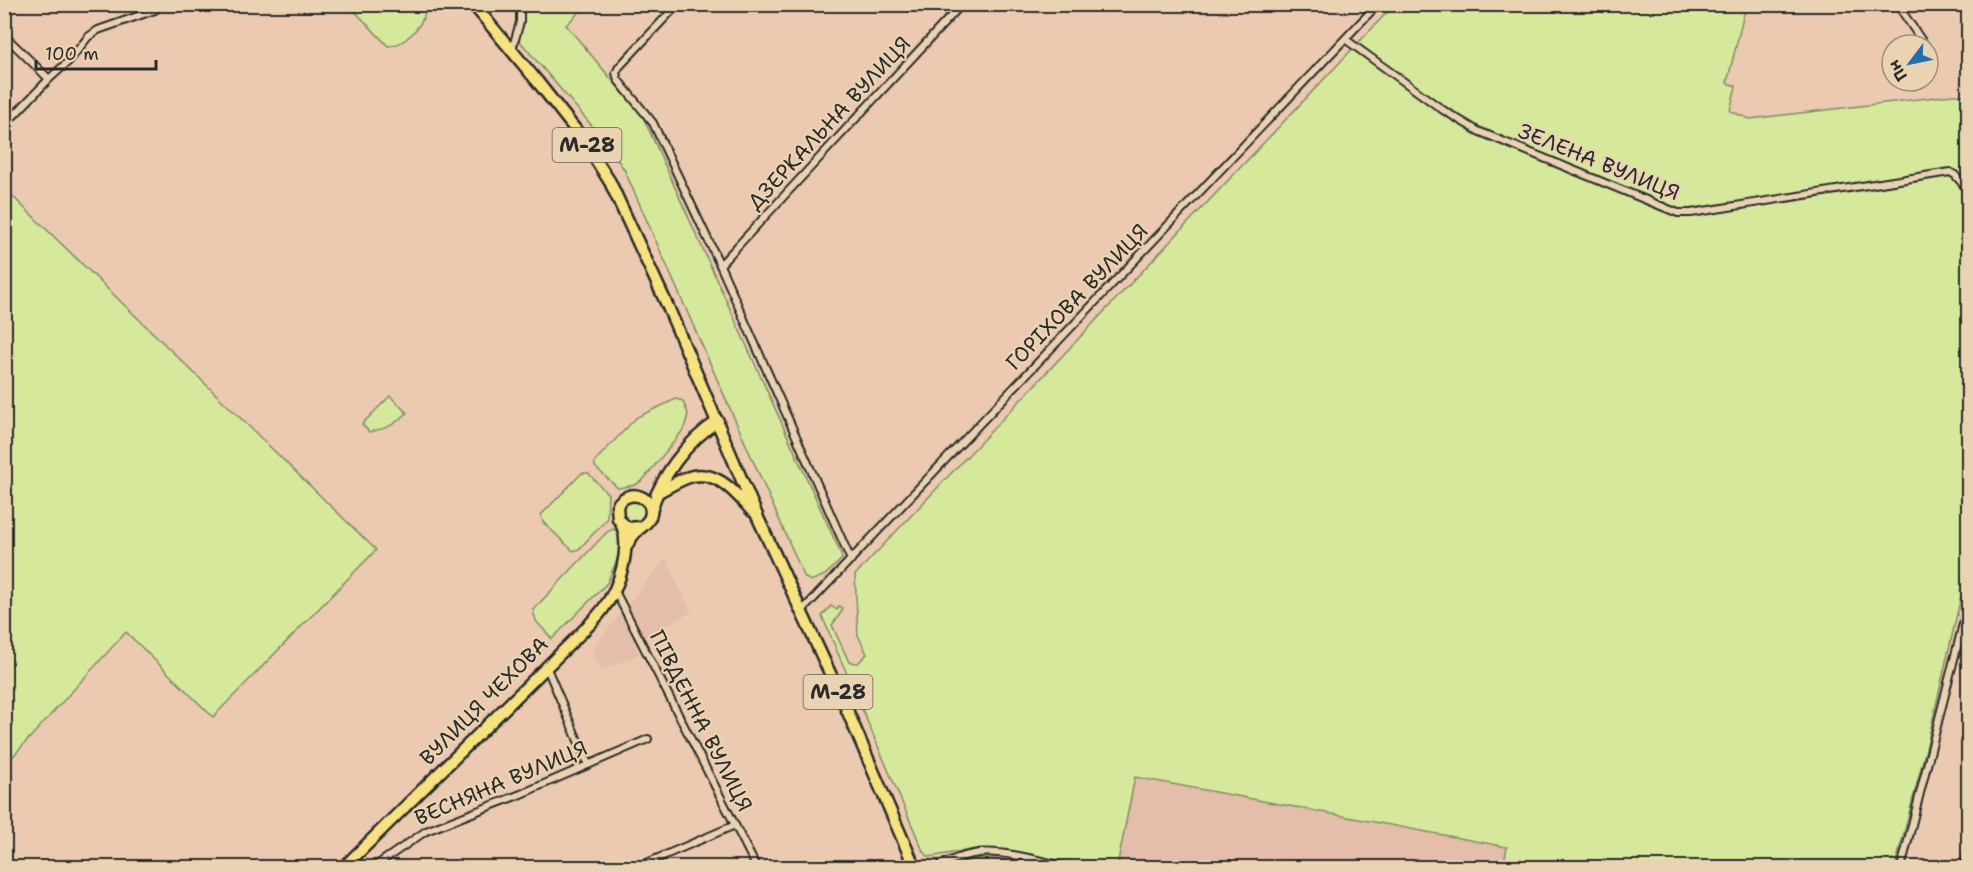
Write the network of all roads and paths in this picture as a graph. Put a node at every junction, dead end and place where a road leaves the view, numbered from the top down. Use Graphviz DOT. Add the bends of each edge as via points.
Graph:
graph roads {
  1 [pos="473,4"];
  2 [pos="520,4"];
  3 [pos="678,4"];
  4 [pos="962,4"];
  5 [pos="1378,4"];
  6 [pos="1897,4"];
  7 [pos="155,10"];
  8 [pos="1917,33"];
  9 [pos="4,35"];
  10 [pos="1345,39"];
  11 [pos="512,50"];
  12 [pos="49,79"];
  13 [pos="4,126"];
  14 [pos="1968,190"];
  15 [pos="720,265"];
  16 [pos="718,421"];
  17 [pos="668,473"];
  18 [pos="657,493"];
  19 [pos="634,495"];
  20 [pos="651,514"];
  21 [pos="758,518"];
  22 [pos="621,523"];
  23 [pos="641,527"];
  24 [pos="626,547"];
  25 [pos="851,560"];
  26 [pos="614,590"];
  27 [pos="1968,604"];
  28 [pos="801,613"];
  29 [pos="546,666"];
  30 [pos="648,739"];
  31 [pos="588,764"];
  32 [pos="735,825"];
  33 [pos="1968,848"];
  34 [pos="343,867"];
  35 [pos="372,867"];
  36 [pos="635,867"];
  37 [pos="757,867"];
  38 [pos="915,867"];
  39 [pos="934,867"];
  40 [pos="1071,867"];
  41 [pos="1901,867"];
  42 [pos="1964,867"];
  1 -- 11 [label="main road, М-28"];
  2 -- 11 [label="street" via="520,22"];
  3 -- 15 [label="street" via="616,73 653,123"];
  4 -- 15 [label="street, ДЗЕРКАЛЬНА ВУЛИЦЯ"];
  5 -- 10 [label="street, ГОРІХОВА ВУЛИЦЯ"];
  6 -- 8 [label="street"];
  7 -- 12 [label="street" via="88,37"];
  9 -- 12 [label="street"];
  10 -- 14 [label="street, ЗЕЛЕНА ВУЛИЦЯ" via="1478,131 1678,213 1950,172"];
  10 -- 25 [label="street, ГОРІХОВА ВУЛИЦЯ"];
  11 -- 16 [label="main road, М-28" via="582,138 610,182"];
  12 -- 13 [label="street"];
  15 -- 25 [label="street"];
  16 -- 17 [label="main road" via="702,432"];
  16 -- 21 [label="main road, М-28"];
  17 -- 18 [label="main road"];
  17 -- 19 [label="main road"];
  18 -- 20 [label="main road"];
  18 -- 21 [label="main road" via="686,478 708,476 727,484"];
  19 -- 20 [label="main road" via="648,502"];
  19 -- 22 [label="main road" via="619,502 617,515"];
  20 -- 23 [label="main road"];
  21 -- 28 [label="main road, М-28"];
  22 -- 23 [label="main road" via="628,528"];
  22 -- 24 [label="main road, ВУЛИЦЯ ЧЕХОВА"];
  23 -- 24 [label="main road, ВУЛИЦЯ ЧЕХОВА"];
  24 -- 26 [label="main road, ВУЛИЦЯ ЧЕХОВА"];
  25 -- 28 [label="street, ГОРІХОВА ВУЛИЦЯ"];
  26 -- 29 [label="main road, ВУЛИЦЯ ЧЕХОВА" via="604,608"];
  26 -- 32 [label="street, ПІВДЕННА ВУЛИЦЯ"];
  27 -- 41 [label="street"];
  28 -- 38 [label="main road, М-28"];
  29 -- 31 [label="street"];
  29 -- 34 [label="main road, ВУЛИЦЯ ЧЕХОВА"];
  30 -- 31 [label="street, ВЕСНЯНА ВУЛИЦЯ"];
  31 -- 35 [label="street, ВЕСНЯНА ВУЛИЦЯ" via="426,831"];
  32 -- 36 [label="street"];
  32 -- 37 [label="street, ПІВДЕННА ВУЛИЦЯ"];
  33 -- 42 [label="street"];
  39 -- 40 [label="street" via="980,853"];
}
